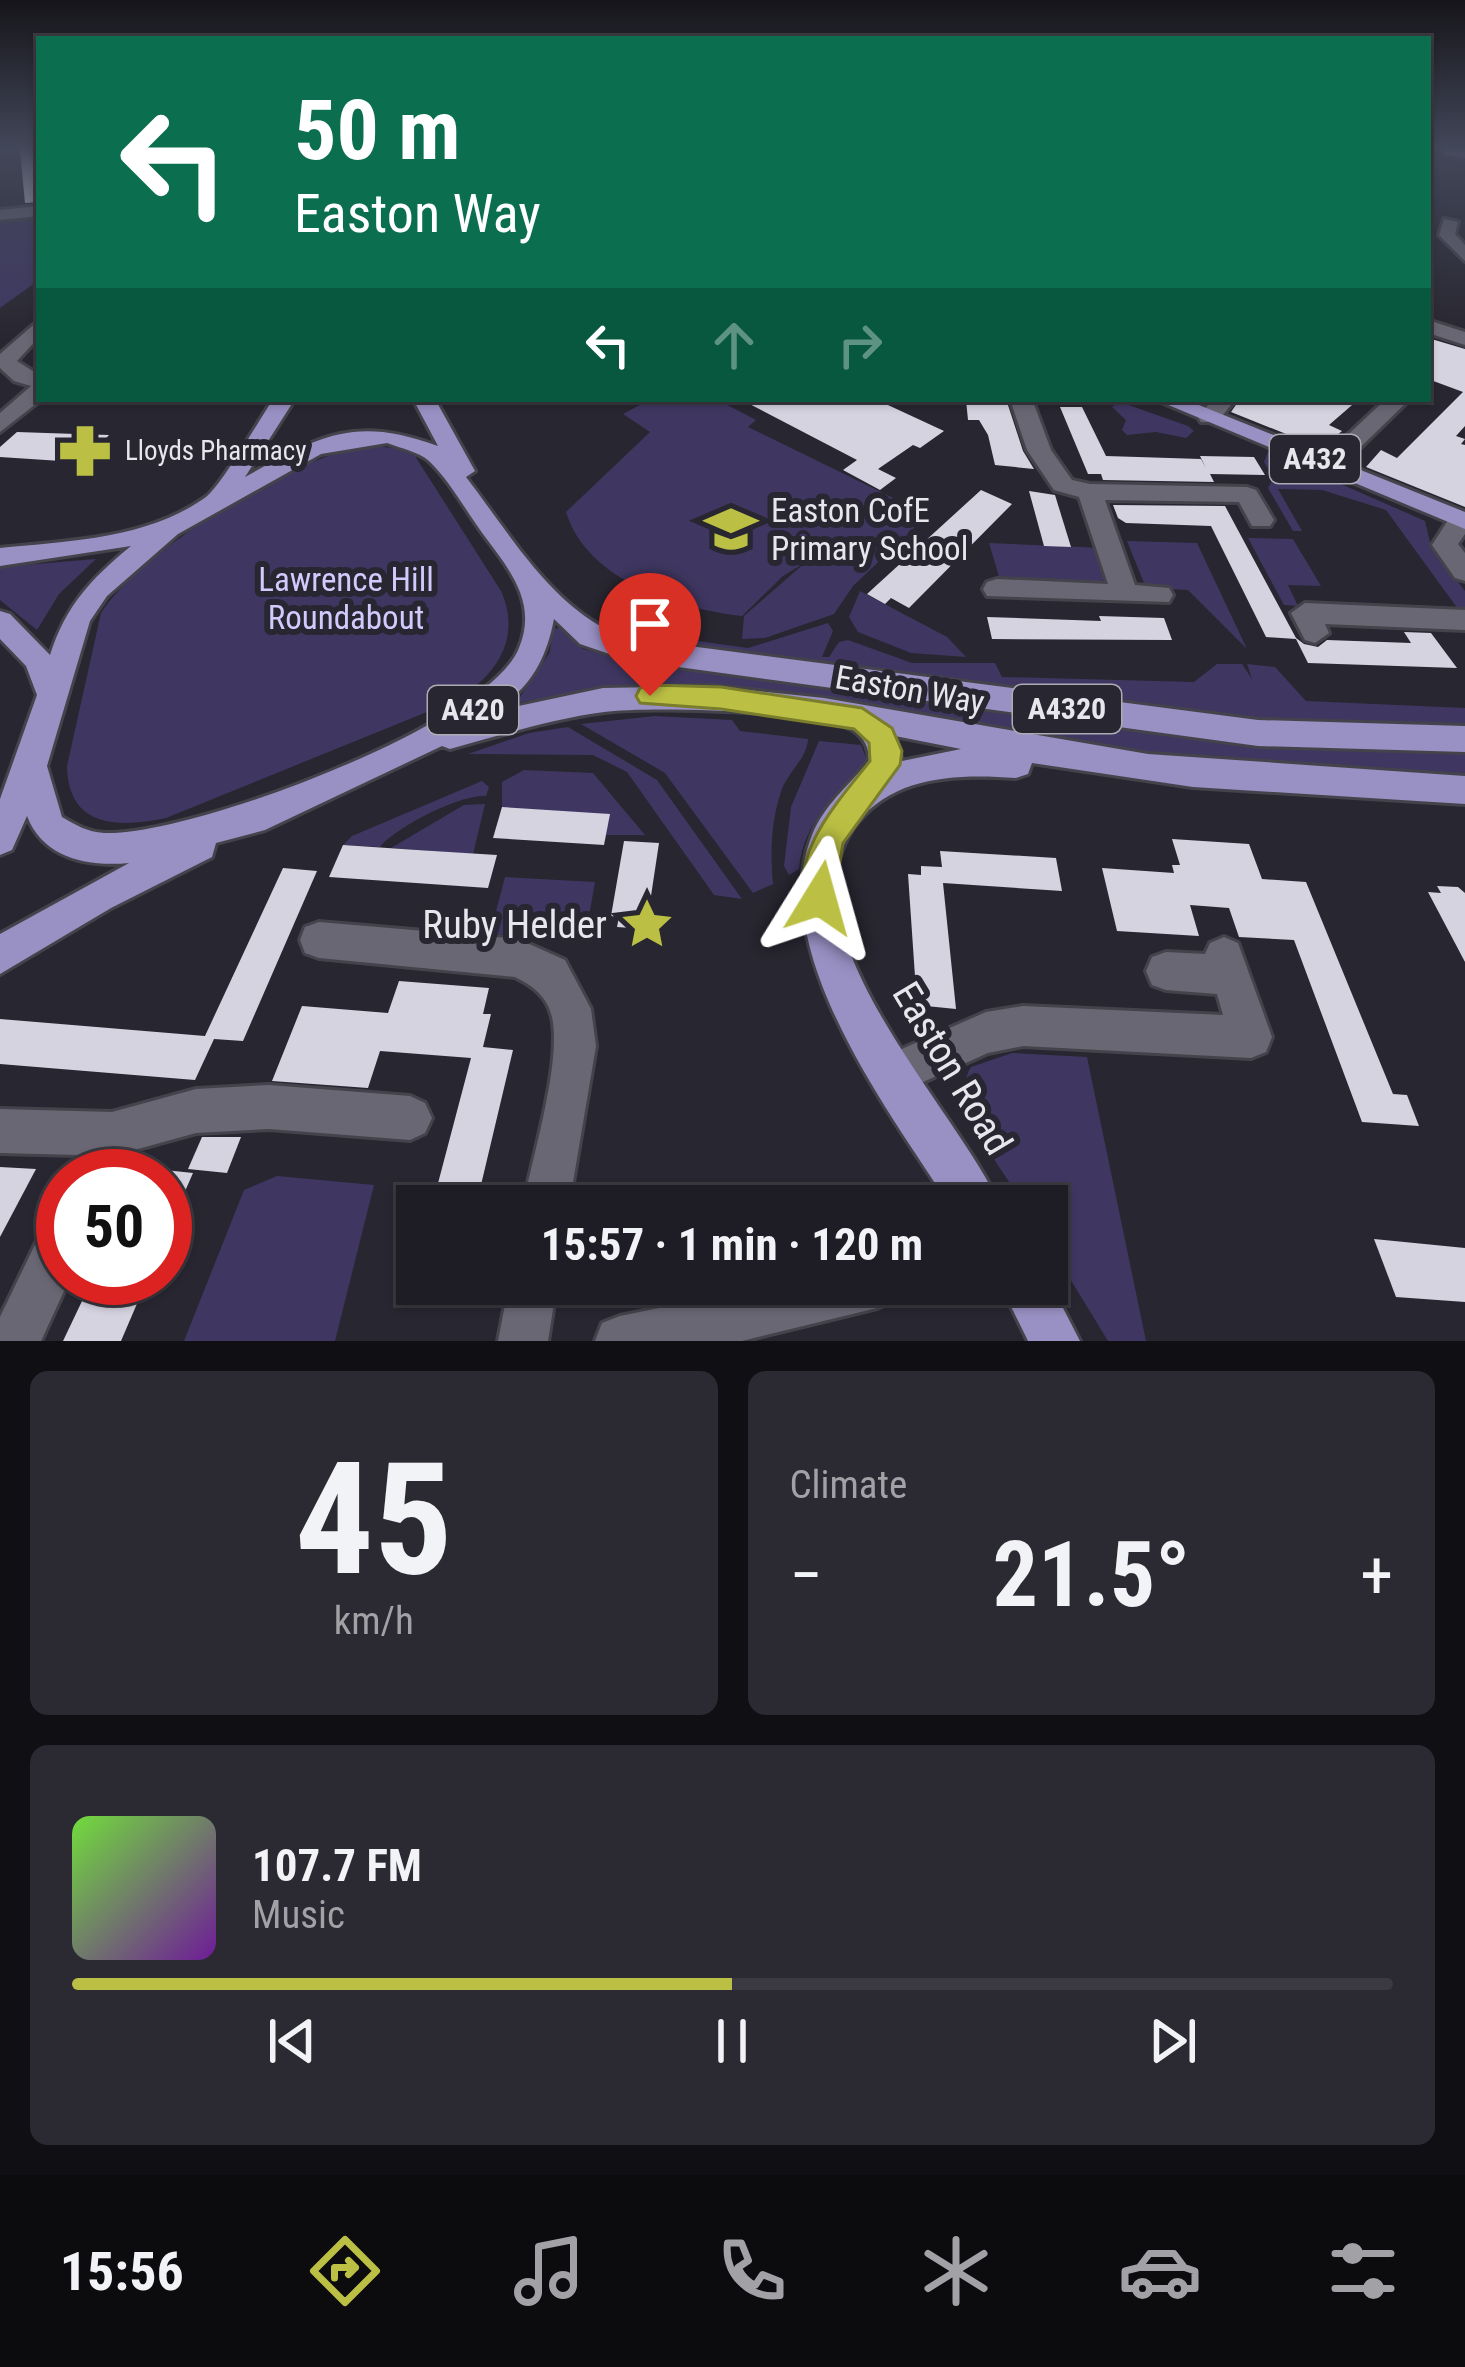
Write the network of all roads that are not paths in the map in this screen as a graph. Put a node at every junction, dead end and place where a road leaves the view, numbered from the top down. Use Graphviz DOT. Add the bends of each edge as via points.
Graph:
graph roads {
  1 [pos="1431,218"];
  2 [pos="1458,224"];
  3 [pos="1465,256"];
  4 [pos="1431,327"];
  5 [pos="36,329"];
  6 [pos="1465,338"];
  7 [pos="36,384"];
  8 [pos="36,389"];
  9 [pos="282,402"];
  10 [pos="431,402"];
  11 [pos="1023,402"];
  12 [pos="1182,402"];
  13 [pos="1396,402"];
  14 [pos="1217,408"];
  15 [pos="0,424"];
  16 [pos="1328,465"];
  17 [pos="1090,492"];
  18 [pos="211,505"];
  19 [pos="481,509"];
  20 [pos="1262,520"];
  21 [pos="1463,520"];
  22 [pos="170,528"];
  23 [pos="0,557"];
  24 [pos="1465,572"];
  25 [pos="534,584"];
  26 [pos="997,590"];
  27 [pos="1125,594"];
  28 [pos="1160,595"];
  29 [pos="1465,620"];
  30 [pos="0,621"];
  31 [pos="1316,633"];
  32 [pos="52,694"];
  33 [pos="862,719"];
  34 [pos="1465,739"];
  35 [pos="418,745"];
  36 [pos="1103,762"];
  37 [pos="31,766"];
  38 [pos="871,787"];
  39 [pos="1465,790"];
  40 [pos="253,819"];
  41 [pos="0,839"];
  42 [pos="319,940"];
  43 [pos="0,955"];
  44 [pos="1166,971"];
  45 [pos="893,1074"];
  46 [pos="410,1118"];
  47 [pos="0,1131"];
  48 [pos="112,1134"];
  49 [pos="105,1149"];
  50 [pos="551,1185"];
  51 [pos="964,1185"];
  52 [pos="36,1296"];
  53 [pos="529,1305"];
  54 [pos="797,1305"];
  55 [pos="1035,1305"];
  56 [pos="15,1341"];
  57 [pos="523,1341"];
  58 [pos="620,1341"];
  59 [pos="1055,1341"];
  1 -- 2 [label="street"];
  2 -- 3 [label="street" via="1447,235"];
  4 -- 6 [label="street"];
  5 -- 7 [label="street" via="5,361"];
  8 -- 15 [label="street"];
  9 -- 18 [label="main road"];
  10 -- 19 [label="main road"];
  11 -- 17 [label="street" via="1049,471 1063,485"];
  12 -- 14 [label="main road, A432"];
  13 -- 16 [label="street" via="1364,441"];
  14 -- 16 [label="main road, A432"];
  16 -- 21 [label="main road, A432"];
  17 -- 20 [label="street" via="1246,495"];
  17 -- 27 [label="street"];
  18 -- 19 [label="main road" via="313,449 390,436 435,453"];
  18 -- 22 [label="main road"];
  19 -- 25 [label="main road"];
  21 -- 24 [label="street" via="1445,545"];
  22 -- 23 [label="main road"];
  22 -- 32 [label="main road" via="97,589 76,619"];
  25 -- 34 [label="main road, Easton Way / A4320" via="590,638 627,649 1258,733"];
  25 -- 35 [label="main road, A420" via="533,652 508,687"];
  26 -- 27 [label="street"];
  27 -- 28 [label="street"];
  29 -- 31 [label="street" via="1305,613"];
  30 -- 32 [label="main road" via="40,662"];
  32 -- 37 [label="main road"];
  33 -- 35 [label="main road, Easton Way / A4320" via="650,696 558,706"];
  33 -- 36 [label="main road, Easton Way / A4320"];
  33 -- 38 [label="main road" via="887,751"];
  35 -- 40 [label="main road, A420"];
  36 -- 38 [label="main road, Easton Road" via="949,761"];
  36 -- 39 [label="main road, Easton Way / A4320" via="1271,782"];
  37 -- 40 [label="main road, A420" via="49,827 78,845 147,845"];
  37 -- 41 [label="main road"];
  38 -- 45 [label="main road, Easton Road" via="828,839 820,898 839,978"];
  40 -- 43 [label="main road, A420"];
  42 -- 50 [label="street" via="371,960 518,958 551,974 563,989 575,1046"];
  44 -- 45 [label="street" via="1227,966 1251,1037 1023,1026 986,1033"];
  45 -- 51 [label="main road, Easton Road"];
  46 -- 48 [label="street" via="269,1107 196,1112"];
  47 -- 48 [label="street"];
  48 -- 49 [label="street"];
  52 -- 56 [label="street"];
  53 -- 57 [label="street"];
  54 -- 58 [label="street"];
  55 -- 59 [label="main road"];
}
